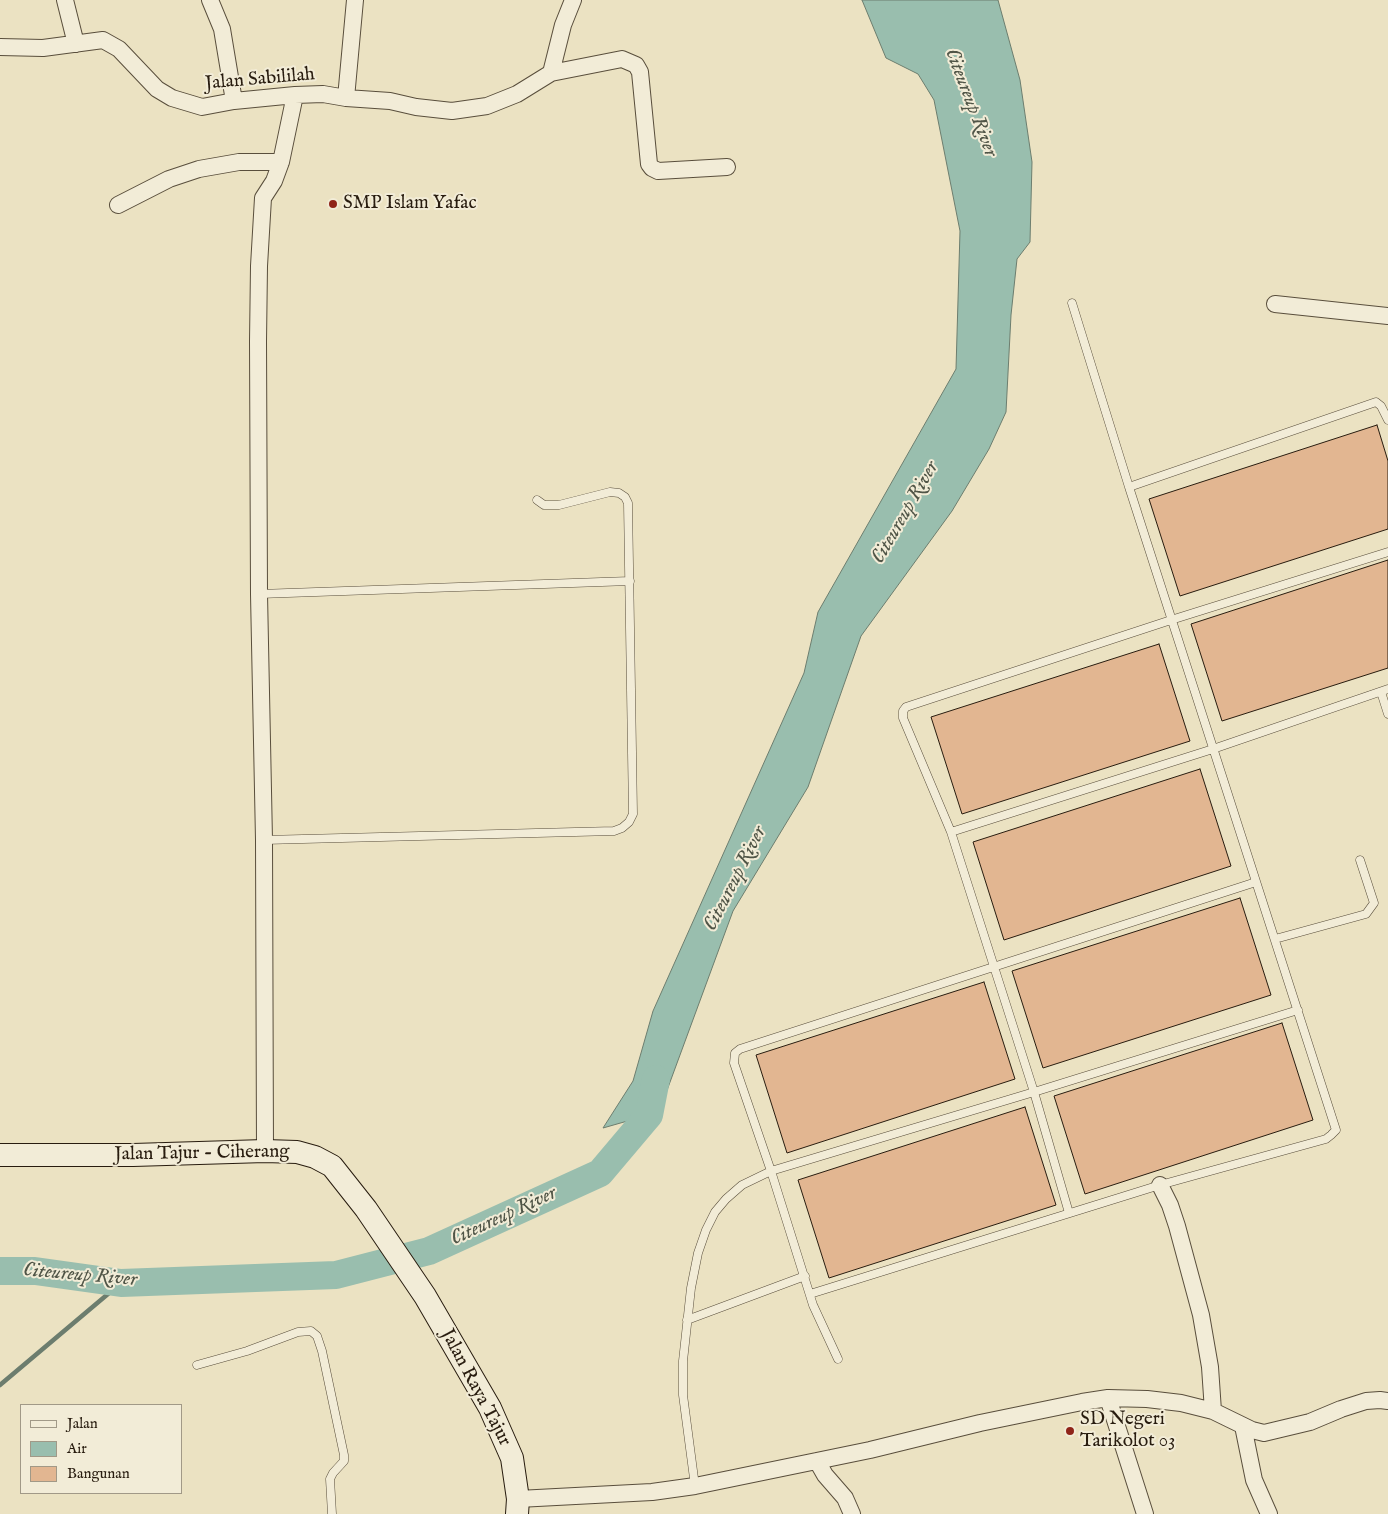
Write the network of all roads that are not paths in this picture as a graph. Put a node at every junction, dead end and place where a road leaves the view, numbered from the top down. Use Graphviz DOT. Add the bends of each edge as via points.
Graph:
graph roads {
  1 [pos="65,0"];
  2 [pos="210,0"];
  3 [pos="355,0"];
  4 [pos="573,0"];
  5 [pos="76,44"];
  6 [pos="0,48"];
  7 [pos="551,73"];
  8 [pos="295,95"];
  9 [pos="346,98"];
  10 [pos="234,101"];
  11 [pos="281,162"];
  12 [pos="727,167"];
  13 [pos="118,205"];
  14 [pos="1072,303"];
  15 [pos="1275,304"];
  16 [pos="1388,316"];
  17 [pos="1388,420"];
  18 [pos="1129,487"];
  19 [pos="537,500"];
  20 [pos="1388,552"];
  21 [pos="630,581"];
  22 [pos="259,594"];
  23 [pos="1172,620"];
  24 [pos="1384,690"];
  25 [pos="1388,714"];
  26 [pos="1213,749"];
  27 [pos="951,832"];
  28 [pos="264,840"];
  29 [pos="1360,860"];
  30 [pos="1256,882"];
  31 [pos="1275,939"];
  32 [pos="993,967"];
  33 [pos="1298,1010"];
  34 [pos="1034,1092"];
  35 [pos="265,1150"];
  36 [pos="0,1155"];
  37 [pos="771,1171"];
  38 [pos="1160,1185"];
  39 [pos="1069,1213"];
  40 [pos="805,1276"];
  41 [pos="810,1294"];
  42 [pos="425,1296"];
  43 [pos="687,1320"];
  44 [pos="838,1359"];
  45 [pos="197,1365"];
  46 [pos="1108,1398"];
  47 [pos="1388,1401"];
  48 [pos="1214,1412"];
  49 [pos="1243,1426"];
  50 [pos="817,1461"];
  51 [pos="695,1486"];
  52 [pos="517,1506"];
  53 [pos="332,1514"];
  54 [pos="852,1514"];
  55 [pos="1145,1514"];
  56 [pos="1269,1514"];
  1 -- 5 [label="street"];
  2 -- 10 [label="street" via="222,29"];
  3 -- 9 [label="street"];
  4 -- 7 [label="street"];
  5 -- 6 [label="street, Jalan Sabililah"];
  5 -- 10 [label="street, Jalan Sabililah" via="93,40 112,44 157,89 172,98 202,107"];
  7 -- 9 [label="street, Jalan Sabililah" via="517,94 487,106 452,111"];
  7 -- 12 [label="street" via="622,59 636,65 640,72 652,168 658,171"];
  8 -- 9 [label="street, Jalan Sabililah" via="323,94"];
  8 -- 10 [label="street, Jalan Sabililah"];
  8 -- 11 [label="street"];
  11 -- 13 [label="street" via="238,162 199,169 169,179"];
  11 -- 22 [label="street" via="263,198 262,207 258,341"];
  14 -- 18 [label="lane"];
  15 -- 16 [label="street"];
  17 -- 18 [label="lane" via="1376,402"];
  18 -- 23 [label="lane"];
  19 -- 21 [label="lane" via="551,506 610,492 625,497 628,503"];
  20 -- 23 [label="lane"];
  21 -- 22 [label="lane"];
  21 -- 28 [label="lane" via="634,814 622,828 614,831"];
  22 -- 28 [label="street"];
  23 -- 26 [label="lane"];
  23 -- 27 [label="lane" via="906,707 903,718"];
  24 -- 25 [label="lane"];
  24 -- 26 [label="lane"];
  26 -- 27 [label="lane"];
  26 -- 30 [label="lane"];
  27 -- 32 [label="lane"];
  28 -- 35 [label="street"];
  29 -- 31 [label="lane" via="1374,903 1366,914"];
  30 -- 31 [label="lane"];
  30 -- 32 [label="lane"];
  31 -- 33 [label="lane"];
  32 -- 34 [label="lane"];
  32 -- 37 [label="lane" via="735,1053 734,1063"];
  33 -- 34 [label="lane"];
  33 -- 38 [label="lane" via="1336,1130 1326,1138"];
  34 -- 37 [label="lane"];
  34 -- 39 [label="lane"];
  35 -- 36 [label="main road, Jalan Tajur - Ciherang" via="133,1155"];
  35 -- 42 [label="main road, Jalan Tajur - Ciherang" via="297,1152 332,1166 366,1209"];
  37 -- 40 [label="lane"];
  37 -- 43 [label="lane" via="742,1185 715,1212 698,1253"];
  38 -- 39 [label="lane"];
  38 -- 48 [label="street" via="1177,1226 1201,1316"];
  39 -- 41 [label="lane"];
  40 -- 41 [label="lane"];
  40 -- 43 [label="lane"];
  41 -- 44 [label="lane"];
  42 -- 52 [label="main road, Jalan Raya Tajur" via="490,1408 512,1458"];
  43 -- 51 [label="lane" via="682,1395"];
  45 -- 53 [label="lane" via="298,1332 311,1331 317,1336 344,1455 344,1461 332,1473 330,1480"];
  46 -- 48 [label="street" via="1181,1403"];
  46 -- 50 [label="street" via="980,1423"];
  46 -- 55 [label="street"];
  47 -- 49 [label="street" via="1366,1401 1310,1422 1264,1434"];
  48 -- 49 [label="street"];
  49 -- 56 [label="street" via="1254,1480"];
  50 -- 51 [label="street"];
  50 -- 54 [label="street" via="845,1498"];
  51 -- 52 [label="street"];
}
